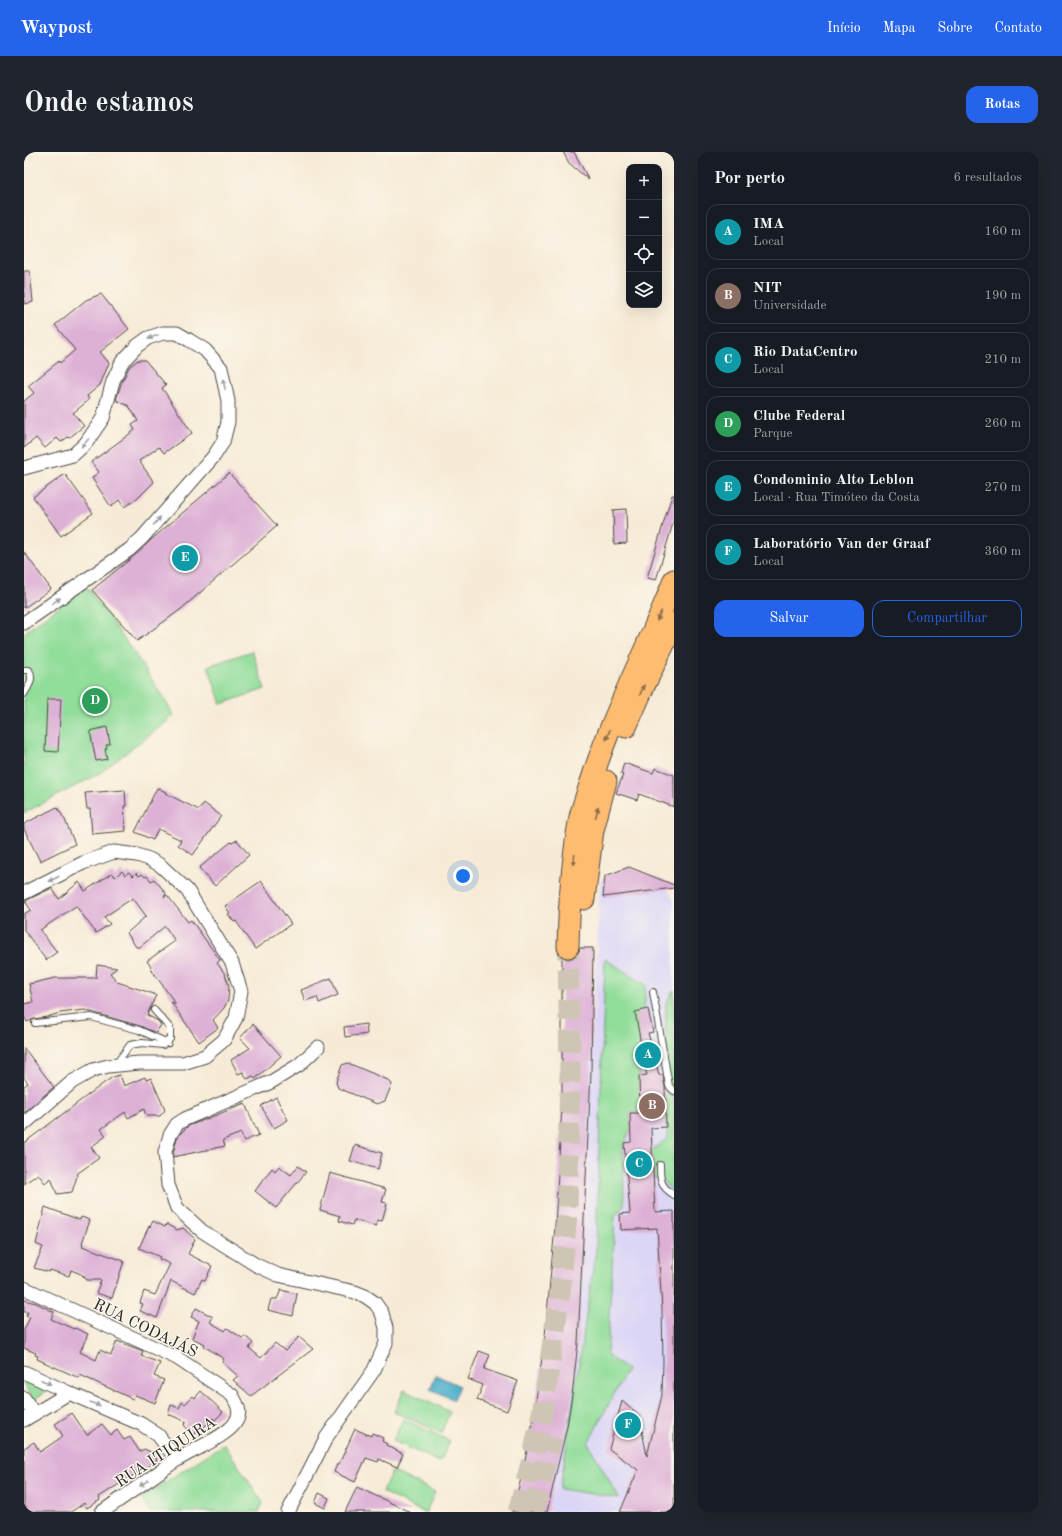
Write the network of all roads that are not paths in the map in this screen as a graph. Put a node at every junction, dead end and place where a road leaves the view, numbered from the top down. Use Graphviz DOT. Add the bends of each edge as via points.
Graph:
graph roads {
  1 [pos="24,468"];
  2 [pos="674,580"];
  3 [pos="24,623"];
  4 [pos="674,623"];
  5 [pos="24,670"];
  6 [pos="24,694"];
  7 [pos="24,893"];
  8 [pos="652,992"];
  9 [pos="154,1010"];
  10 [pos="35,1023"];
  11 [pos="139,1030"];
  12 [pos="168,1043"];
  13 [pos="134,1044"];
  14 [pos="318,1047"];
  15 [pos="115,1065"];
  16 [pos="674,1091"];
  17 [pos="24,1124"];
  18 [pos="660,1165"];
  19 [pos="674,1195"];
  20 [pos="24,1288"];
  21 [pos="24,1372"];
  22 [pos="69,1393"];
  23 [pos="24,1398"];
  24 [pos="240,1412"];
  25 [pos="29,1417"];
  26 [pos="177,1460"];
  27 [pos="102,1512"];
  28 [pos="288,1512"];
  3 -- 1 [label="street, one-way" via="130,550 214,456 223,442 228,422 228,401 221,368 205,350 177,333 163,333 148,338 122,362 113,381 103,418 86,443 73,456"];
  2 -- 4 [label="highway, one-way" via="610,729 581,816 571,885 575,948 589,853 602,792 620,742"];
  5 -- 6 [label="lane" via="29,670 31,674 30,684"];
  15 -- 7 [label="street, one-way" via="183,1063 205,1056 224,1040 236,1018 241,991 232,963 187,890 160,865 149,859 114,852 83,863"];
  8 -- 16 [label="lane" via="669,1086"];
  9 -- 12 [label="lane" via="170,1028"];
  10 -- 11 [label="lane" via="91,1017"];
  11 -- 12 [label="lane"];
  11 -- 13 [label="lane"];
  12 -- 13 [label="lane"];
  13 -- 15 [label="lane" via="130,1045"];
  14 -- 28 [label="street" via="299,1065 271,1082 177,1124 170,1135 165,1152 168,1185 177,1208 202,1231 233,1252 278,1276 355,1292 375,1303 382,1313 386,1343 374,1370 326,1438"];
  15 -- 17 [label="street" via="93,1070 72,1082"];
  18 -- 19 [label="lane" via="660,1182"];
  20 -- 24 [label="street, RUA CODAJÁS" via="177,1358 232,1395"];
  21 -- 22 [label="street, one-way"];
  22 -- 25 [label="street"];
  22 -- 26 [label="street, one-way" via="141,1424 158,1435"];
  23 -- 25 [label="street"];
  24 -- 26 [label="street, RUA ITIQUIRA" via="235,1424 226,1432"];
  26 -- 27 [label="street, RUA ITIQUIRA, one-way"];
}
